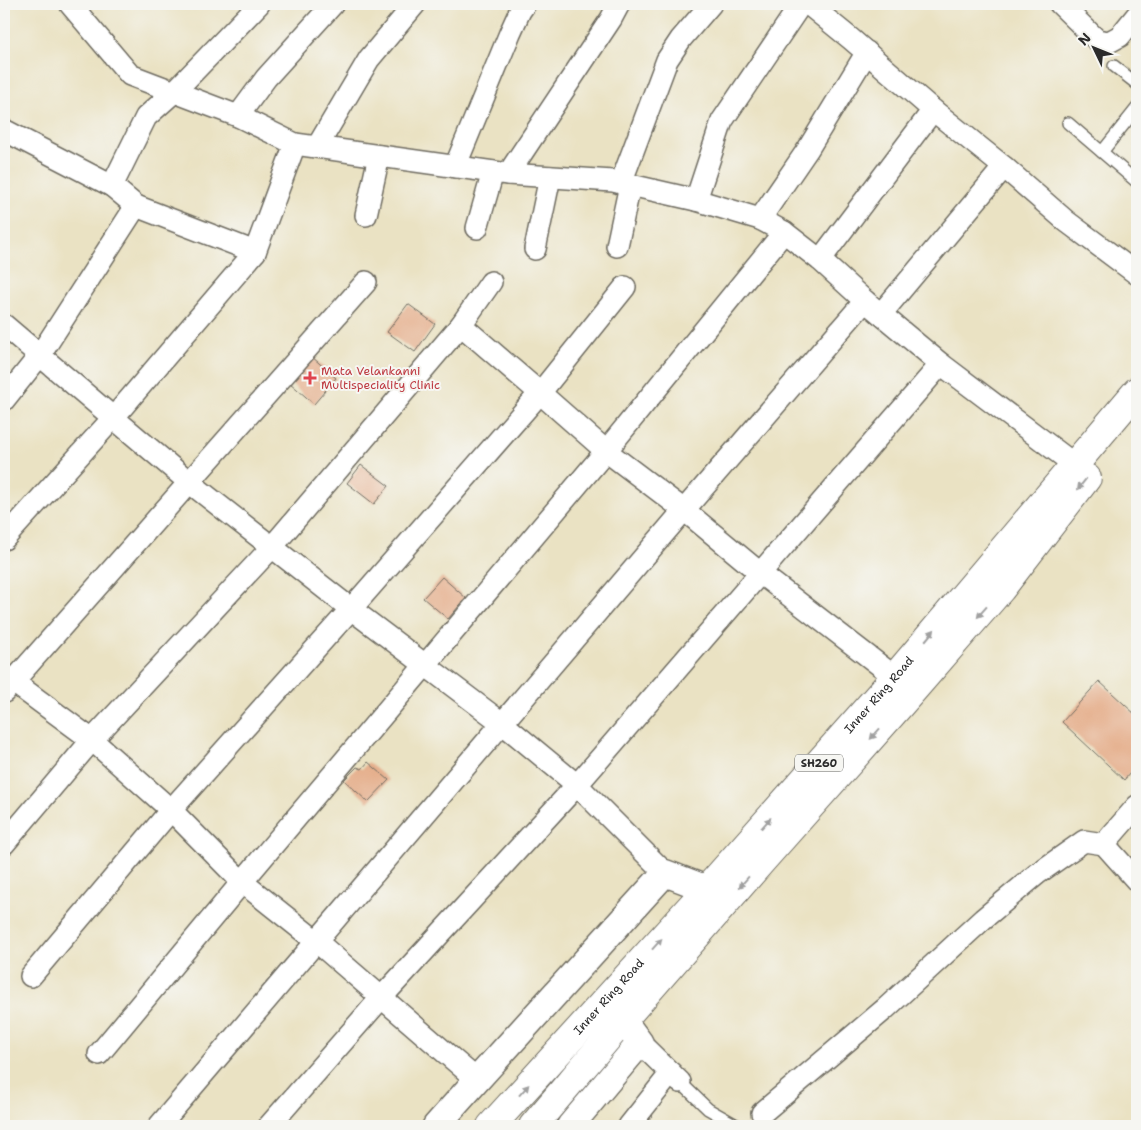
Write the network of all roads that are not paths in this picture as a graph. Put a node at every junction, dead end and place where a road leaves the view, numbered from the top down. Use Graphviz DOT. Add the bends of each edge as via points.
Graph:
graph roads {
  1 [pos="70,4"];
  2 [pos="259,4"];
  3 [pos="334,4"];
  4 [pos="415,4"];
  5 [pos="526,4"];
  6 [pos="619,4"];
  7 [pos="711,4"];
  8 [pos="801,4"];
  9 [pos="808,4"];
  10 [pos="1060,4"];
  11 [pos="1137,15"];
  12 [pos="867,52"];
  13 [pos="1114,66"];
  14 [pos="1137,84"];
  15 [pos="175,91"];
  16 [pos="1137,108"];
  17 [pos="933,110"];
  18 [pos="238,116"];
  19 [pos="1068,123"];
  20 [pos="4,130"];
  21 [pos="295,144"];
  22 [pos="317,147"];
  23 [pos="1102,152"];
  24 [pos="379,156"];
  25 [pos="455,167"];
  26 [pos="1004,168"];
  27 [pos="500,173"];
  28 [pos="550,177"];
  29 [pos="1137,182"];
  30 [pos="625,184"];
  31 [pos="112,186"];
  32 [pos="696,200"];
  33 [pos="136,206"];
  34 [pos="366,215"];
  35 [pos="760,219"];
  36 [pos="477,228"];
  37 [pos="784,232"];
  38 [pos="618,246"];
  39 [pos="535,249"];
  40 [pos="255,252"];
  41 [pos="820,260"];
  42 [pos="1137,274"];
  43 [pos="366,282"];
  44 [pos="491,282"];
  45 [pos="625,288"];
  46 [pos="873,307"];
  47 [pos="4,325"];
  48 [pos="461,325"];
  49 [pos="40,355"];
  50 [pos="941,364"];
  51 [pos="1137,391"];
  52 [pos="540,393"];
  53 [pos="4,400"];
  54 [pos="114,417"];
  55 [pos="1137,421"];
  56 [pos="606,451"];
  57 [pos="1075,465"];
  58 [pos="189,482"];
  59 [pos="684,510"];
  60 [pos="4,540"];
  61 [pos="272,547"];
  62 [pos="760,573"];
  63 [pos="351,609"];
  64 [pos="425,665"];
  65 [pos="895,677"];
  66 [pos="7,683"];
  67 [pos="502,723"];
  68 [pos="92,740"];
  69 [pos="577,785"];
  70 [pos="1137,806"];
  71 [pos="171,810"];
  72 [pos="4,844"];
  73 [pos="1104,844"];
  74 [pos="665,873"];
  75 [pos="1137,881"];
  76 [pos="242,882"];
  77 [pos="708,889"];
  78 [pos="316,941"];
  79 [pos="31,976"];
  80 [pos="381,998"];
  81 [pos="623,1020"];
  82 [pos="640,1043"];
  83 [pos="99,1054"];
  84 [pos="676,1078"];
  85 [pos="477,1080"];
  86 [pos="762,1113"];
  87 [pos="159,1126"];
  88 [pos="269,1126"];
  89 [pos="436,1126"];
  90 [pos="491,1126"];
  91 [pos="533,1126"];
  92 [pos="570,1126"];
  93 [pos="629,1126"];
  94 [pos="738,1126"];
  1 -- 15 [label="street" via="130,75"];
  2 -- 15 [label="street"];
  3 -- 18 [label="street" via="266,78"];
  4 -- 22 [label="street" via="369,59"];
  5 -- 25 [label="street" via="510,33"];
  6 -- 27 [label="street" via="612,19"];
  7 -- 30 [label="street" via="667,60"];
  8 -- 32 [label="street" via="722,121"];
  9 -- 12 [label="street"];
  10 -- 11 [label="street" via="1097,40 1109,42 1120,36"];
  12 -- 17 [label="street"];
  12 -- 35 [label="street" via="808,149"];
  13 -- 14 [label="lane"];
  15 -- 18 [label="street"];
  15 -- 31 [label="street" via="146,117"];
  16 -- 23 [label="lane"];
  17 -- 26 [label="street"];
  17 -- 41 [label="street"];
  18 -- 21 [label="street"];
  19 -- 23 [label="lane"];
  20 -- 31 [label="street"];
  21 -- 22 [label="street"];
  21 -- 40 [label="street"];
  22 -- 24 [label="street"];
  23 -- 29 [label="lane"];
  24 -- 25 [label="street"];
  24 -- 34 [label="street"];
  25 -- 27 [label="street"];
  26 -- 42 [label="street" via="1066,221"];
  26 -- 46 [label="street"];
  27 -- 28 [label="street"];
  27 -- 36 [label="street"];
  28 -- 30 [label="street"];
  28 -- 39 [label="street"];
  30 -- 32 [label="street"];
  30 -- 38 [label="street"];
  31 -- 33 [label="street"];
  32 -- 35 [label="street"];
  33 -- 40 [label="street"];
  33 -- 49 [label="street"];
  35 -- 37 [label="street"];
  37 -- 41 [label="street"];
  37 -- 56 [label="street"];
  40 -- 54 [label="street"];
  41 -- 46 [label="street"];
  43 -- 58 [label="street"];
  44 -- 48 [label="street"];
  45 -- 52 [label="street"];
  46 -- 50 [label="street"];
  46 -- 59 [label="street"];
  47 -- 49 [label="street"];
  48 -- 52 [label="street"];
  48 -- 61 [label="street"];
  49 -- 53 [label="street"];
  49 -- 54 [label="street"];
  50 -- 57 [label="street"];
  50 -- 62 [label="street"];
  51 -- 57 [label="highway, Inner Ring Road / SH260"];
  52 -- 56 [label="street"];
  52 -- 63 [label="street"];
  54 -- 58 [label="street"];
  54 -- 60 [label="street"];
  55 -- 81 [label="highway, Inner Ring Road, one-way" via="1086,478 1001,590"];
  56 -- 59 [label="street"];
  56 -- 64 [label="street"];
  65 -- 57 [label="highway, Inner Ring Road / SH260, one-way"];
  58 -- 61 [label="street"];
  58 -- 66 [label="street"];
  59 -- 62 [label="street"];
  59 -- 67 [label="street"];
  61 -- 63 [label="street"];
  61 -- 68 [label="street"];
  62 -- 65 [label="street"];
  62 -- 69 [label="street"];
  63 -- 64 [label="street"];
  63 -- 71 [label="street"];
  64 -- 67 [label="street"];
  64 -- 76 [label="street"];
  77 -- 65 [label="highway, Inner Ring Road / SH260, one-way"];
  66 -- 68 [label="street"];
  67 -- 69 [label="street"];
  67 -- 78 [label="street"];
  68 -- 71 [label="street"];
  68 -- 72 [label="street"];
  69 -- 74 [label="street"];
  69 -- 80 [label="street"];
  70 -- 73 [label="street"];
  71 -- 76 [label="street"];
  71 -- 79 [label="street"];
  73 -- 75 [label="street"];
  73 -- 86 [label="street" via="1084,841 1037,874"];
  74 -- 77 [label="street"];
  74 -- 85 [label="street"];
  76 -- 78 [label="street"];
  76 -- 83 [label="street"];
  90 -- 77 [label="highway, Inner Ring Road / SH260, one-way"];
  78 -- 80 [label="street"];
  78 -- 87 [label="street"];
  80 -- 85 [label="street"];
  80 -- 88 [label="street"];
  81 -- 82 [label="street"];
  81 -- 91 [label="highway, Inner Ring Road"];
  82 -- 84 [label="street"];
  82 -- 92 [label="street"];
  84 -- 93 [label="street"];
  84 -- 94 [label="lane" via="708,1109"];
  85 -- 89 [label="street"];
}
